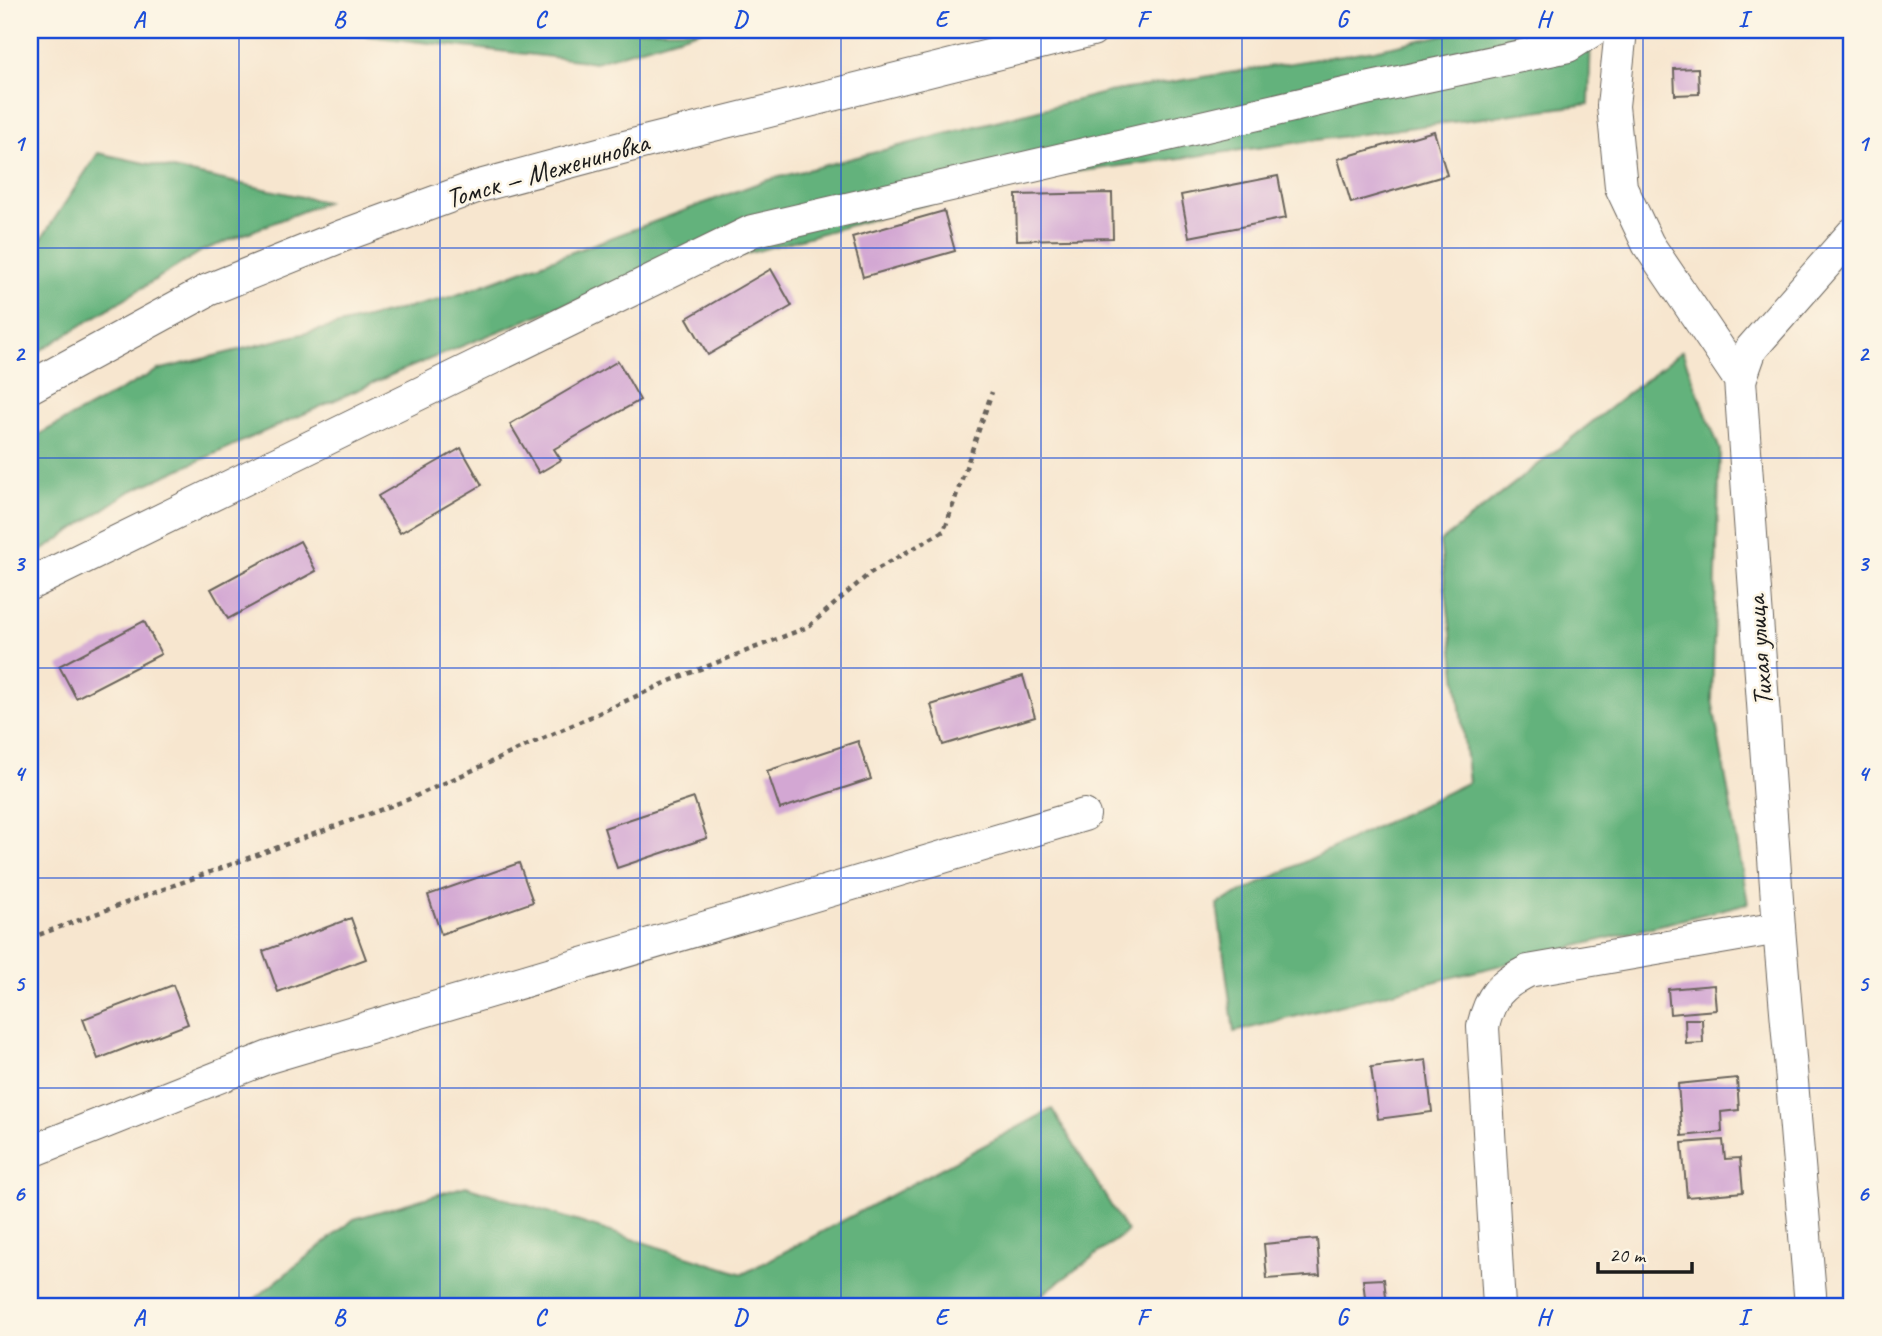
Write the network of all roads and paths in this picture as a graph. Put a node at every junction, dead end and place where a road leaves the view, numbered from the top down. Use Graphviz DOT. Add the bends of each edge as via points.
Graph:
graph roads {
  1 [pos="1092,30"];
  2 [pos="1592,30"];
  3 [pos="1621,30"];
  4 [pos="1852,234"];
  5 [pos="1740,380"];
  6 [pos="30,387"];
  7 [pos="992,392"];
  8 [pos="30,584"];
  9 [pos="1084,815"];
  10 [pos="1779,928"];
  11 [pos="30,939"];
  12 [pos="30,1152"];
  13 [pos="1499,1306"];
  14 [pos="1811,1306"];
  1 -- 6 [label="street, Томск — Межениновка" via="476,187 208,290"];
  2 -- 8 [label="street" via="1568,46 752,231"];
  3 -- 5 [label="street" via="1613,106 1621,187 1648,244"];
  4 -- 5 [label="street" via="1752,349"];
  5 -- 10 [label="street, Тихая улица"];
  7 -- 11 [label="path" via="944,531 870,573 808,627 672,680 407,800"];
  9 -- 12 [label="street" via="269,1056"];
  10 -- 13 [label="street" via="1528,971 1508,980 1497,992 1483,1027"];
  10 -- 14 [label="street, Тихая улица"];
}
